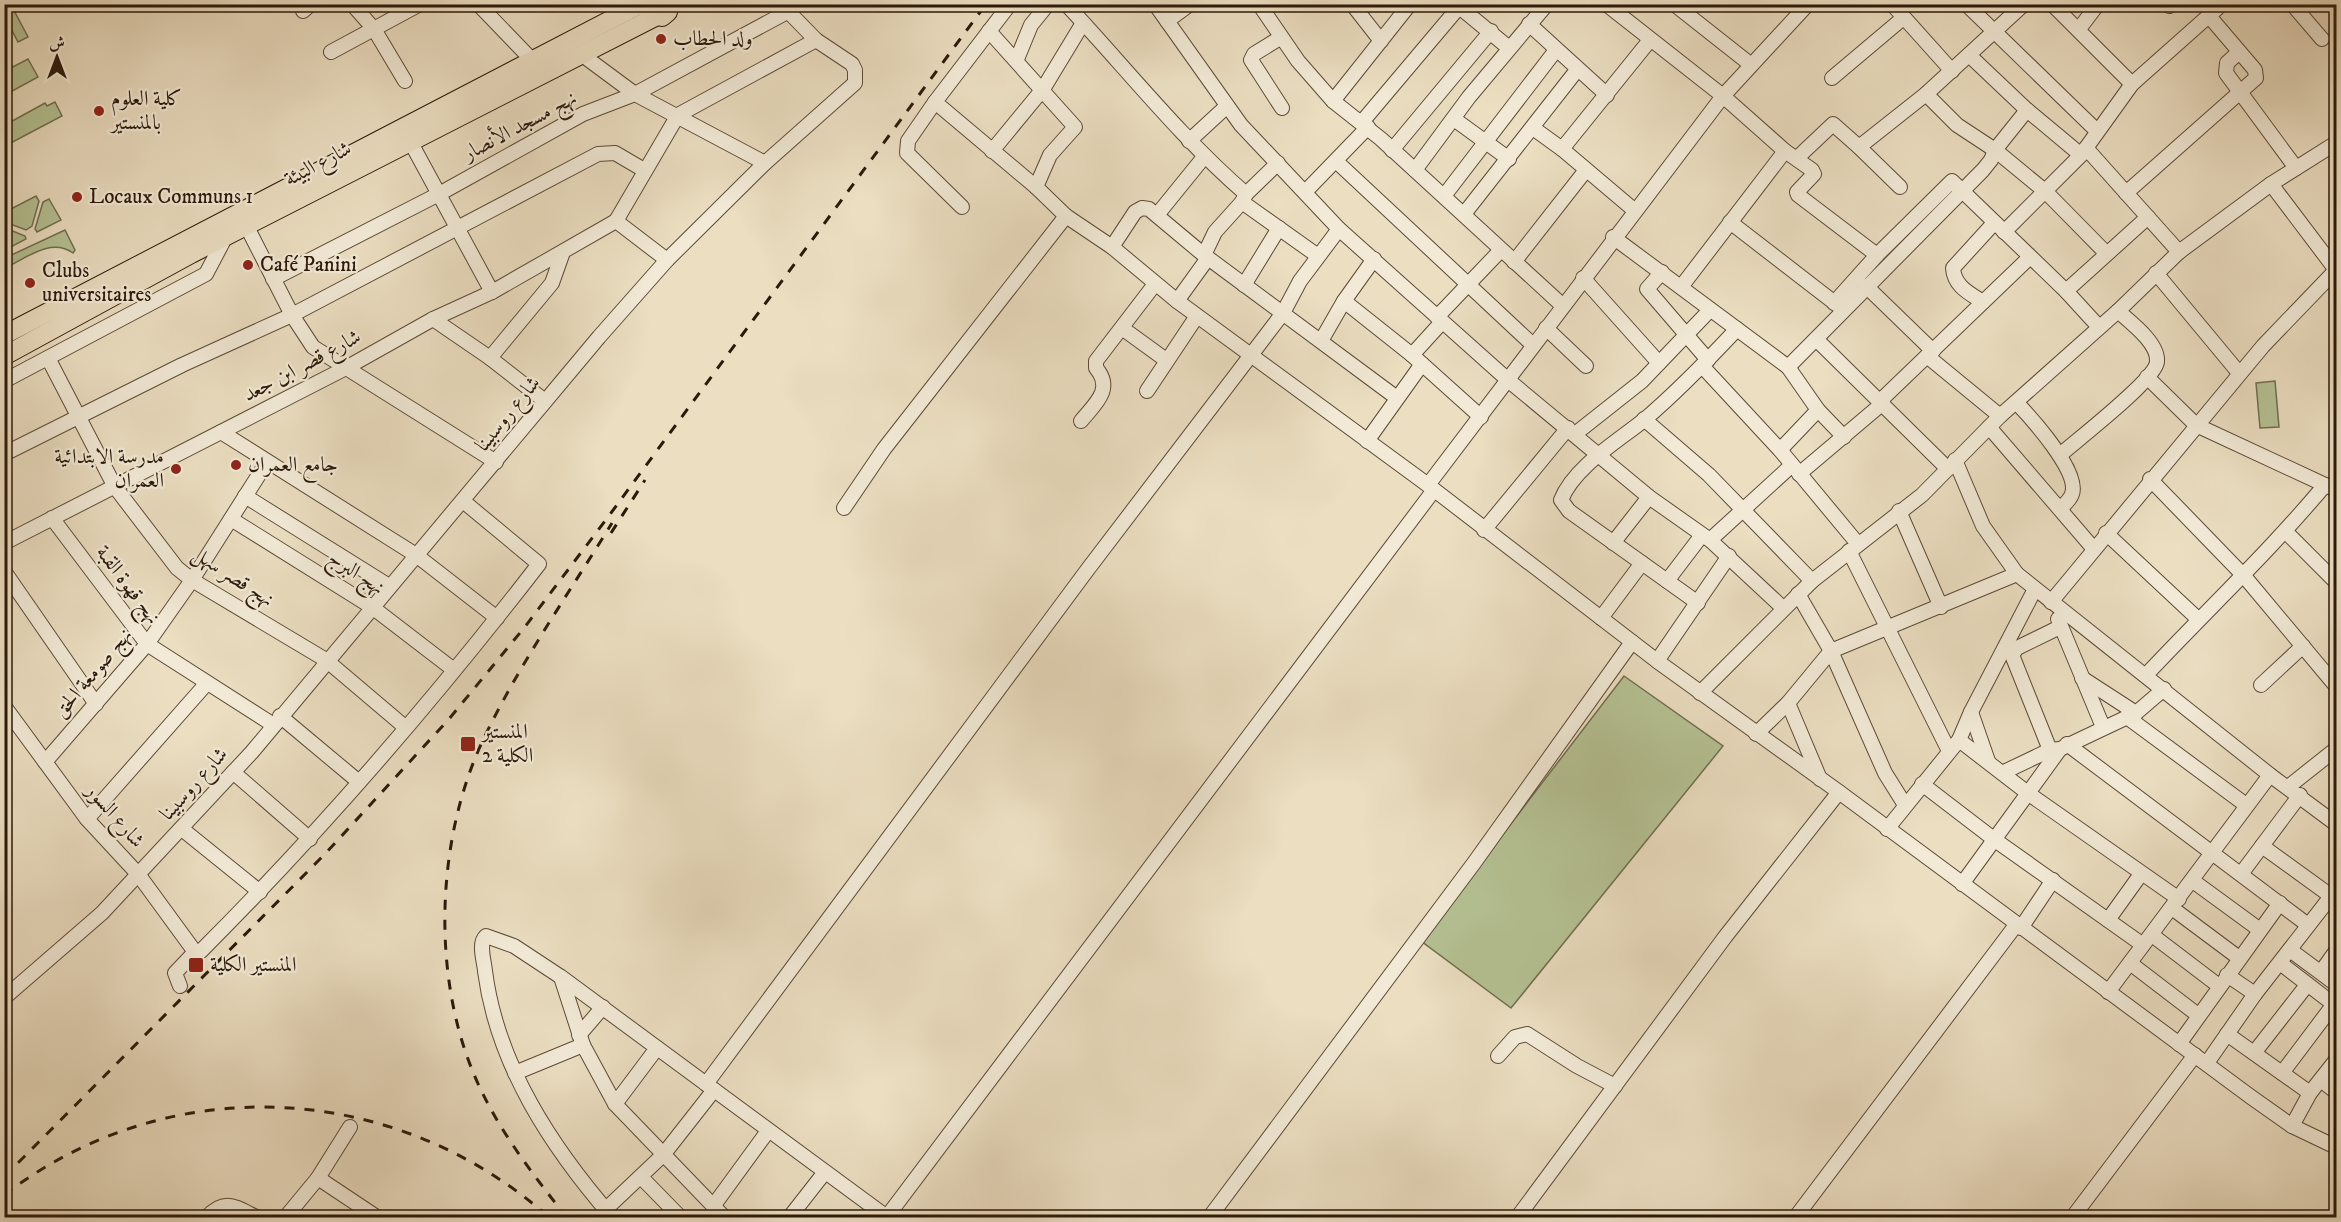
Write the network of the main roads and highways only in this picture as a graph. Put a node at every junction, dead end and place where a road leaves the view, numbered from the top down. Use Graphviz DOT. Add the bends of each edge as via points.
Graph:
graph roads {
  1 [pos="660,7"];
  2 [pos="240,224"];
  3 [pos="10,332"];
  4 [pos="16,350"];
  1 -- 2 [label="main road, شارع البيئة" via="581,54"];
  1 -- 2 [label="main road, شارع البيئة" via="532,60"];
  2 -- 3 [label="main road, شارع البيئة"];
  2 -- 4 [label="main road, شارع البيئة"];
  3 -- 4 [label="main road"];
}
